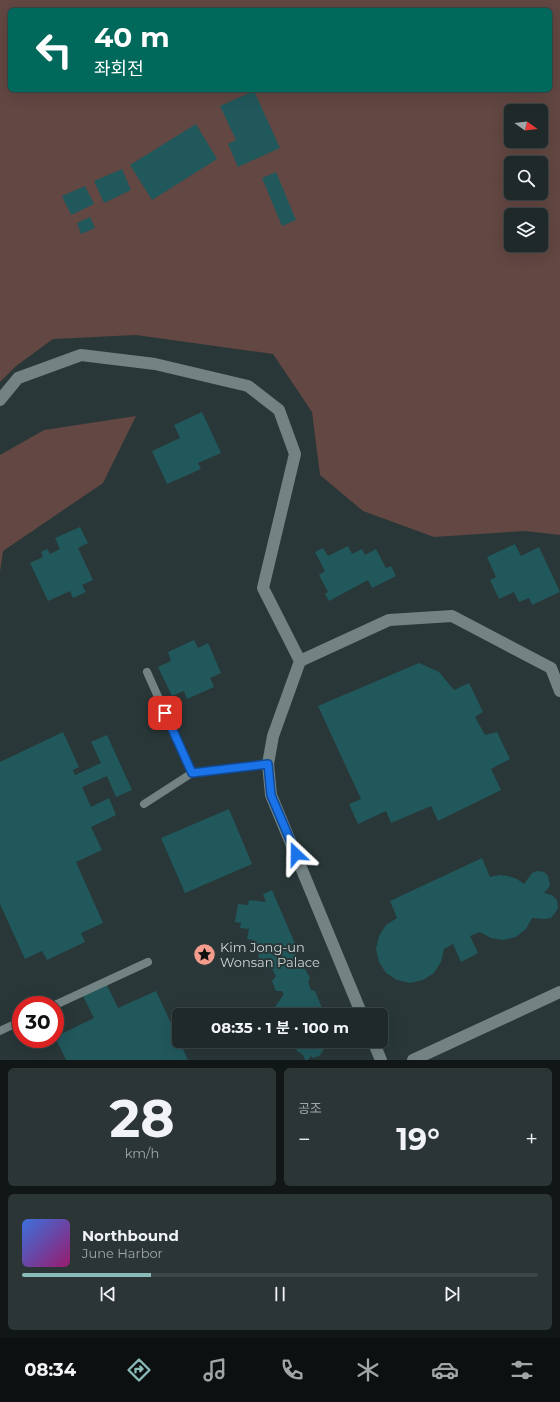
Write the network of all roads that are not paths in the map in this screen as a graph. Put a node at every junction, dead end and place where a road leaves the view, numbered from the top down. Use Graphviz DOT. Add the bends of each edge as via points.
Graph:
graph roads {
  1 [pos="0,400"];
  2 [pos="300,662"];
  3 [pos="147,672"];
  4 [pos="560,691"];
  5 [pos="268,764"];
  6 [pos="192,773"];
  7 [pos="144,804"];
  8 [pos="148,962"];
  9 [pos="560,992"];
  10 [pos="64,1001"];
  11 [pos="359,1008"];
  12 [pos="12,1025"];
  13 [pos="0,1030"];
  14 [pos="376,1048"];
  15 [pos="381,1060"];
  16 [pos="413,1060"];
  1 -- 2 [label="street" via="18,378 81,355 155,364 248,386 279,410 295,454 263,588"];
  2 -- 4 [label="street" via="389,620 452,616 551,668"];
  2 -- 5 [label="street" via="273,736"];
  3 -- 6 [label="lane"];
  5 -- 6 [label="lane"];
  5 -- 11 [label="street" via="271,795"];
  6 -- 7 [label="lane"];
  8 -- 10 [label="lane"];
  9 -- 16 [label="street"];
  12 -- 13 [label="lane"];
  14 -- 15 [label="street"];
}
